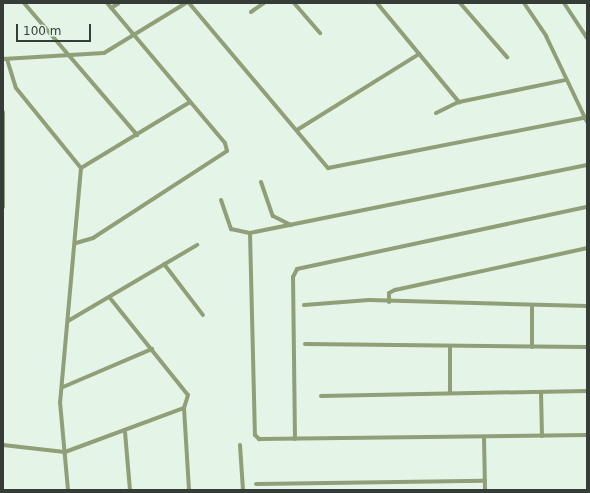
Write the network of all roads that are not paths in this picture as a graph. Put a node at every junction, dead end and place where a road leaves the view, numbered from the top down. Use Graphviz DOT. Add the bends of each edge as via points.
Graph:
graph roads {
  1 [pos="24,3"];
  2 [pos="107,3"];
  3 [pos="119,3"];
  4 [pos="186,3"];
  5 [pos="190,3"];
  6 [pos="264,3"];
  7 [pos="294,3"];
  8 [pos="377,3"];
  9 [pos="460,3"];
  10 [pos="524,3"];
  11 [pos="564,3"];
  12 [pos="111,8"];
  13 [pos="251,12"];
  14 [pos="320,33"];
  15 [pos="135,36"];
  16 [pos="587,38"];
  17 [pos="419,54"];
  18 [pos="68,55"];
  19 [pos="507,57"];
  20 [pos="5,59"];
  21 [pos="565,80"];
  22 [pos="190,102"];
  23 [pos="459,102"];
  24 [pos="3,112"];
  25 [pos="436,113"];
  26 [pos="584,118"];
  27 [pos="587,122"];
  28 [pos="297,130"];
  29 [pos="137,135"];
  30 [pos="587,165"];
  31 [pos="81,168"];
  32 [pos="262,182"];
  33 [pos="3,191"];
  34 [pos="221,200"];
  35 [pos="3,206"];
  36 [pos="587,207"];
  37 [pos="292,225"];
  38 [pos="250,233"];
  39 [pos="76,243"];
  40 [pos="197,245"];
  41 [pos="587,248"];
  42 [pos="164,264"];
  43 [pos="110,298"];
  44 [pos="389,302"];
  45 [pos="304,305"];
  46 [pos="587,306"];
  47 [pos="532,307"];
  48 [pos="203,315"];
  49 [pos="68,321"];
  50 [pos="305,344"];
  51 [pos="450,346"];
  52 [pos="532,347"];
  53 [pos="587,347"];
  54 [pos="152,349"];
  55 [pos="63,387"];
  56 [pos="587,391"];
  57 [pos="450,392"];
  58 [pos="541,392"];
  59 [pos="321,396"];
  60 [pos="184,408"];
  61 [pos="125,432"];
  62 [pos="587,435"];
  63 [pos="542,436"];
  64 [pos="484,437"];
  65 [pos="295,439"];
  66 [pos="3,445"];
  67 [pos="240,445"];
  68 [pos="65,452"];
  69 [pos="485,481"];
  70 [pos="256,484"];
  71 [pos="68,490"];
  72 [pos="130,490"];
  73 [pos="189,490"];
  74 [pos="243,490"];
  75 [pos="485,490"];
  1 -- 18 [label="street"];
  2 -- 12 [label="street"];
  3 -- 12 [label="street"];
  4 -- 15 [label="street"];
  5 -- 28 [label="street"];
  6 -- 13 [label="street"];
  7 -- 14 [label="street"];
  8 -- 17 [label="street"];
  9 -- 19 [label="street"];
  10 -- 21 [label="street" via="546,36"];
  11 -- 16 [label="street"];
  12 -- 15 [label="street"];
  15 -- 18 [label="street" via="104,53"];
  15 -- 22 [label="street"];
  17 -- 23 [label="street"];
  17 -- 28 [label="street"];
  18 -- 20 [label="street"];
  18 -- 29 [label="street"];
  20 -- 31 [label="street" via="16,88"];
  21 -- 23 [label="street"];
  21 -- 26 [label="street"];
  22 -- 29 [label="street"];
  22 -- 39 [label="street" via="225,143 225,154 93,238"];
  23 -- 25 [label="street"];
  24 -- 33 [label="street"];
  26 -- 27 [label="street"];
  26 -- 28 [label="street" via="328,168"];
  29 -- 31 [label="street"];
  30 -- 37 [label="street"];
  31 -- 39 [label="street"];
  32 -- 37 [label="street" via="273,216"];
  33 -- 35 [label="street"];
  34 -- 38 [label="street" via="231,229"];
  36 -- 65 [label="street" via="297,268 293,277"];
  37 -- 38 [label="street"];
  38 -- 65 [label="street" via="256,435 263,440"];
  39 -- 49 [label="street"];
  40 -- 42 [label="street"];
  41 -- 44 [label="street" via="395,290 389,294"];
  42 -- 43 [label="street"];
  42 -- 48 [label="street"];
  43 -- 49 [label="street"];
  43 -- 54 [label="street"];
  44 -- 45 [label="street" via="363,300"];
  44 -- 47 [label="street"];
  46 -- 47 [label="street"];
  47 -- 52 [label="street"];
  49 -- 55 [label="street"];
  50 -- 51 [label="street"];
  51 -- 52 [label="street"];
  51 -- 57 [label="street"];
  52 -- 53 [label="street"];
  54 -- 55 [label="street"];
  54 -- 60 [label="street" via="188,395"];
  55 -- 68 [label="street" via="60,408"];
  56 -- 58 [label="street"];
  57 -- 58 [label="street"];
  57 -- 59 [label="street"];
  58 -- 63 [label="street"];
  60 -- 61 [label="street"];
  60 -- 73 [label="street"];
  61 -- 68 [label="street"];
  61 -- 72 [label="street"];
  62 -- 63 [label="street"];
  63 -- 64 [label="street"];
  64 -- 65 [label="street"];
  64 -- 69 [label="street"];
  66 -- 68 [label="street"];
  67 -- 74 [label="street"];
  68 -- 71 [label="street"];
  69 -- 70 [label="street"];
  69 -- 75 [label="street"];
}
